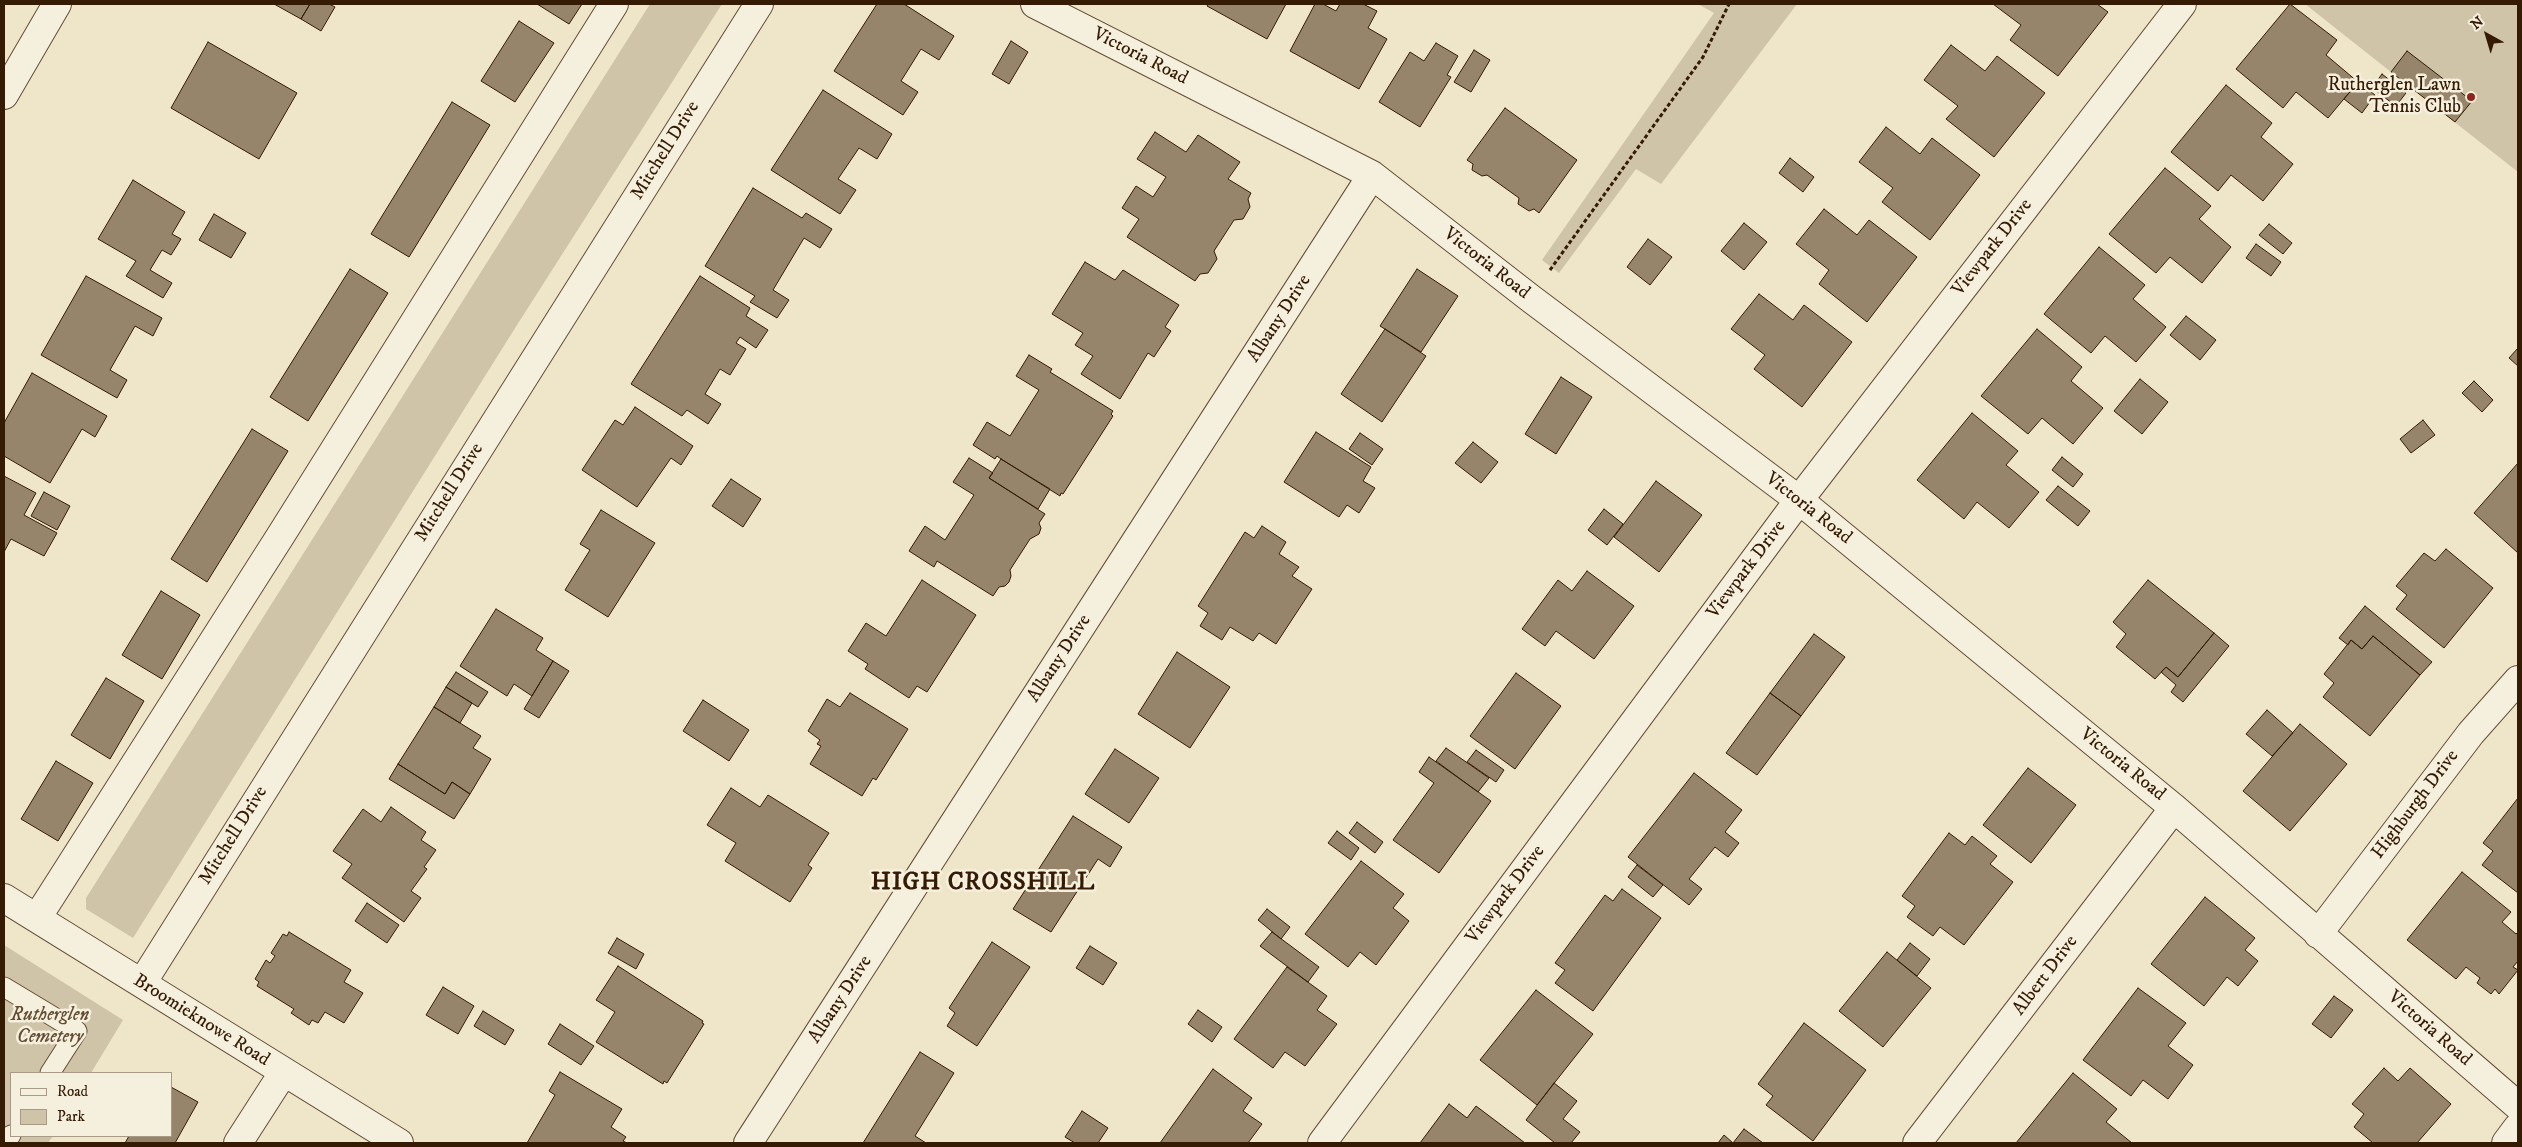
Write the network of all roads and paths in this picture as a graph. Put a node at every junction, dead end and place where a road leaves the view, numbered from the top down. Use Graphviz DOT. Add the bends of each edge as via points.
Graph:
graph roads {
  1 [pos="57,4"];
  2 [pos="614,4"];
  3 [pos="759,4"];
  4 [pos="1035,4"];
  5 [pos="1730,4"];
  6 [pos="2182,4"];
  7 [pos="4,95"];
  8 [pos="1372,175"];
  9 [pos="1530,298"];
  10 [pos="1799,500"];
  11 [pos="2518,680"];
  12 [pos="2174,808"];
  13 [pos="4,898"];
  14 [pos="37,918"];
  15 [pos="2318,934"];
  16 [pos="142,983"];
  17 [pos="4,987"];
  18 [pos="51,1072"];
  19 [pos="283,1073"];
  20 [pos="2518,1106"];
  21 [pos="2518,1127"];
  22 [pos="238,1143"];
  23 [pos="399,1143"];
  24 [pos="748,1143"];
  25 [pos="1322,1143"];
  26 [pos="1917,1143"];
  27 [pos="2506,1143"];
  1 -- 7 [label="street"];
  2 -- 14 [label="street"];
  3 -- 16 [label="street, Mitchell Drive"];
  4 -- 8 [label="street, Victoria Road"];
  5 -- 9 [label="path" via="1703,57"];
  6 -- 10 [label="street, Viewpark Drive"];
  8 -- 9 [label="street, Victoria Road"];
  8 -- 24 [label="street, Albany Drive"];
  9 -- 10 [label="street, Victoria Road"];
  10 -- 12 [label="street, Victoria Road"];
  10 -- 25 [label="street, Viewpark Drive"];
  11 -- 15 [label="street, Highburgh Drive" via="2471,733"];
  12 -- 15 [label="street, Victoria Road"];
  12 -- 26 [label="street, Albert Drive"];
  13 -- 14 [label="street, Broomieknowe Road"];
  14 -- 16 [label="street, Broomieknowe Road"];
  15 -- 20 [label="street, Victoria Road"];
  16 -- 19 [label="street, Broomieknowe Road"];
  17 -- 18 [label="lane" via="77,1031"];
  19 -- 22 [label="street"];
  19 -- 23 [label="street, Broomieknowe Road"];
  21 -- 27 [label="street"];
}
